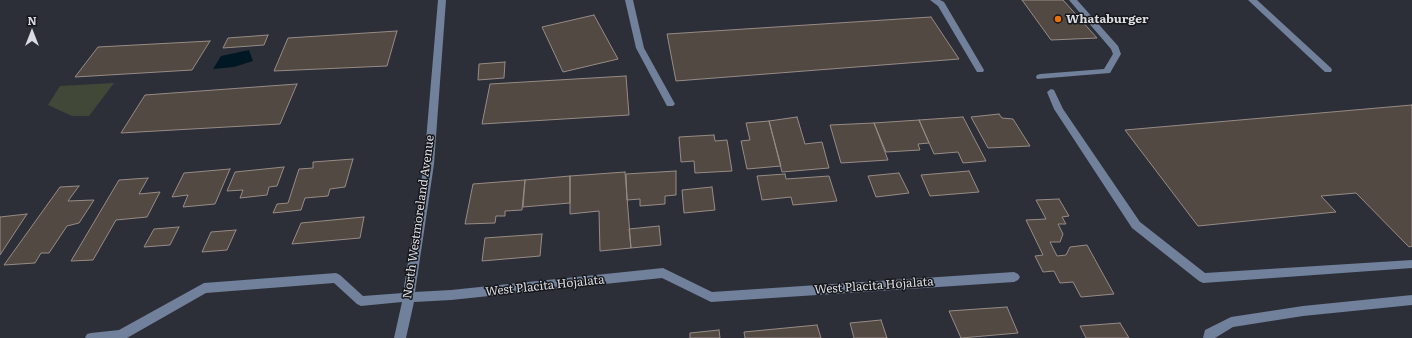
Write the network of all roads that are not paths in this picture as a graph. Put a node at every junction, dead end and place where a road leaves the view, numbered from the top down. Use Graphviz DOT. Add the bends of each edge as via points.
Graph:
graph roads {
  1 [pos="442,0"];
  2 [pos="629,0"];
  3 [pos="934,0"];
  4 [pos="1073,0"];
  5 [pos="1252,0"];
  6 [pos="980,70"];
  7 [pos="1328,70"];
  8 [pos="1040,77"];
  9 [pos="1051,92"];
  10 [pos="670,104"];
  11 [pos="1412,264"];
  12 [pos="1014,277"];
  13 [pos="409,296"];
  14 [pos="1412,300"];
  15 [pos="92,338"];
  16 [pos="400,338"];
  17 [pos="1209,338"];
  1 -- 13 [label="street, North Westmoreland Avenue" via="429,164"];
  2 -- 10 [label="street" via="640,48"];
  3 -- 6 [label="street" via="941,4"];
  4 -- 8 [label="street" via="1115,48 1117,54 1107,71"];
  5 -- 7 [label="street"];
  9 -- 11 [label="street" via="1059,109 1136,225 1202,278"];
  12 -- 13 [label="street, West Placita Hojalata" via="711,298 663,273 451,295"];
  13 -- 15 [label="street, West Placita Hojalata" via="361,301 336,278 204,288 121,335"];
  13 -- 16 [label="street, North Westmoreland Avenue"];
  14 -- 17 [label="street" via="1303,311 1231,322 1208,334"];
}
